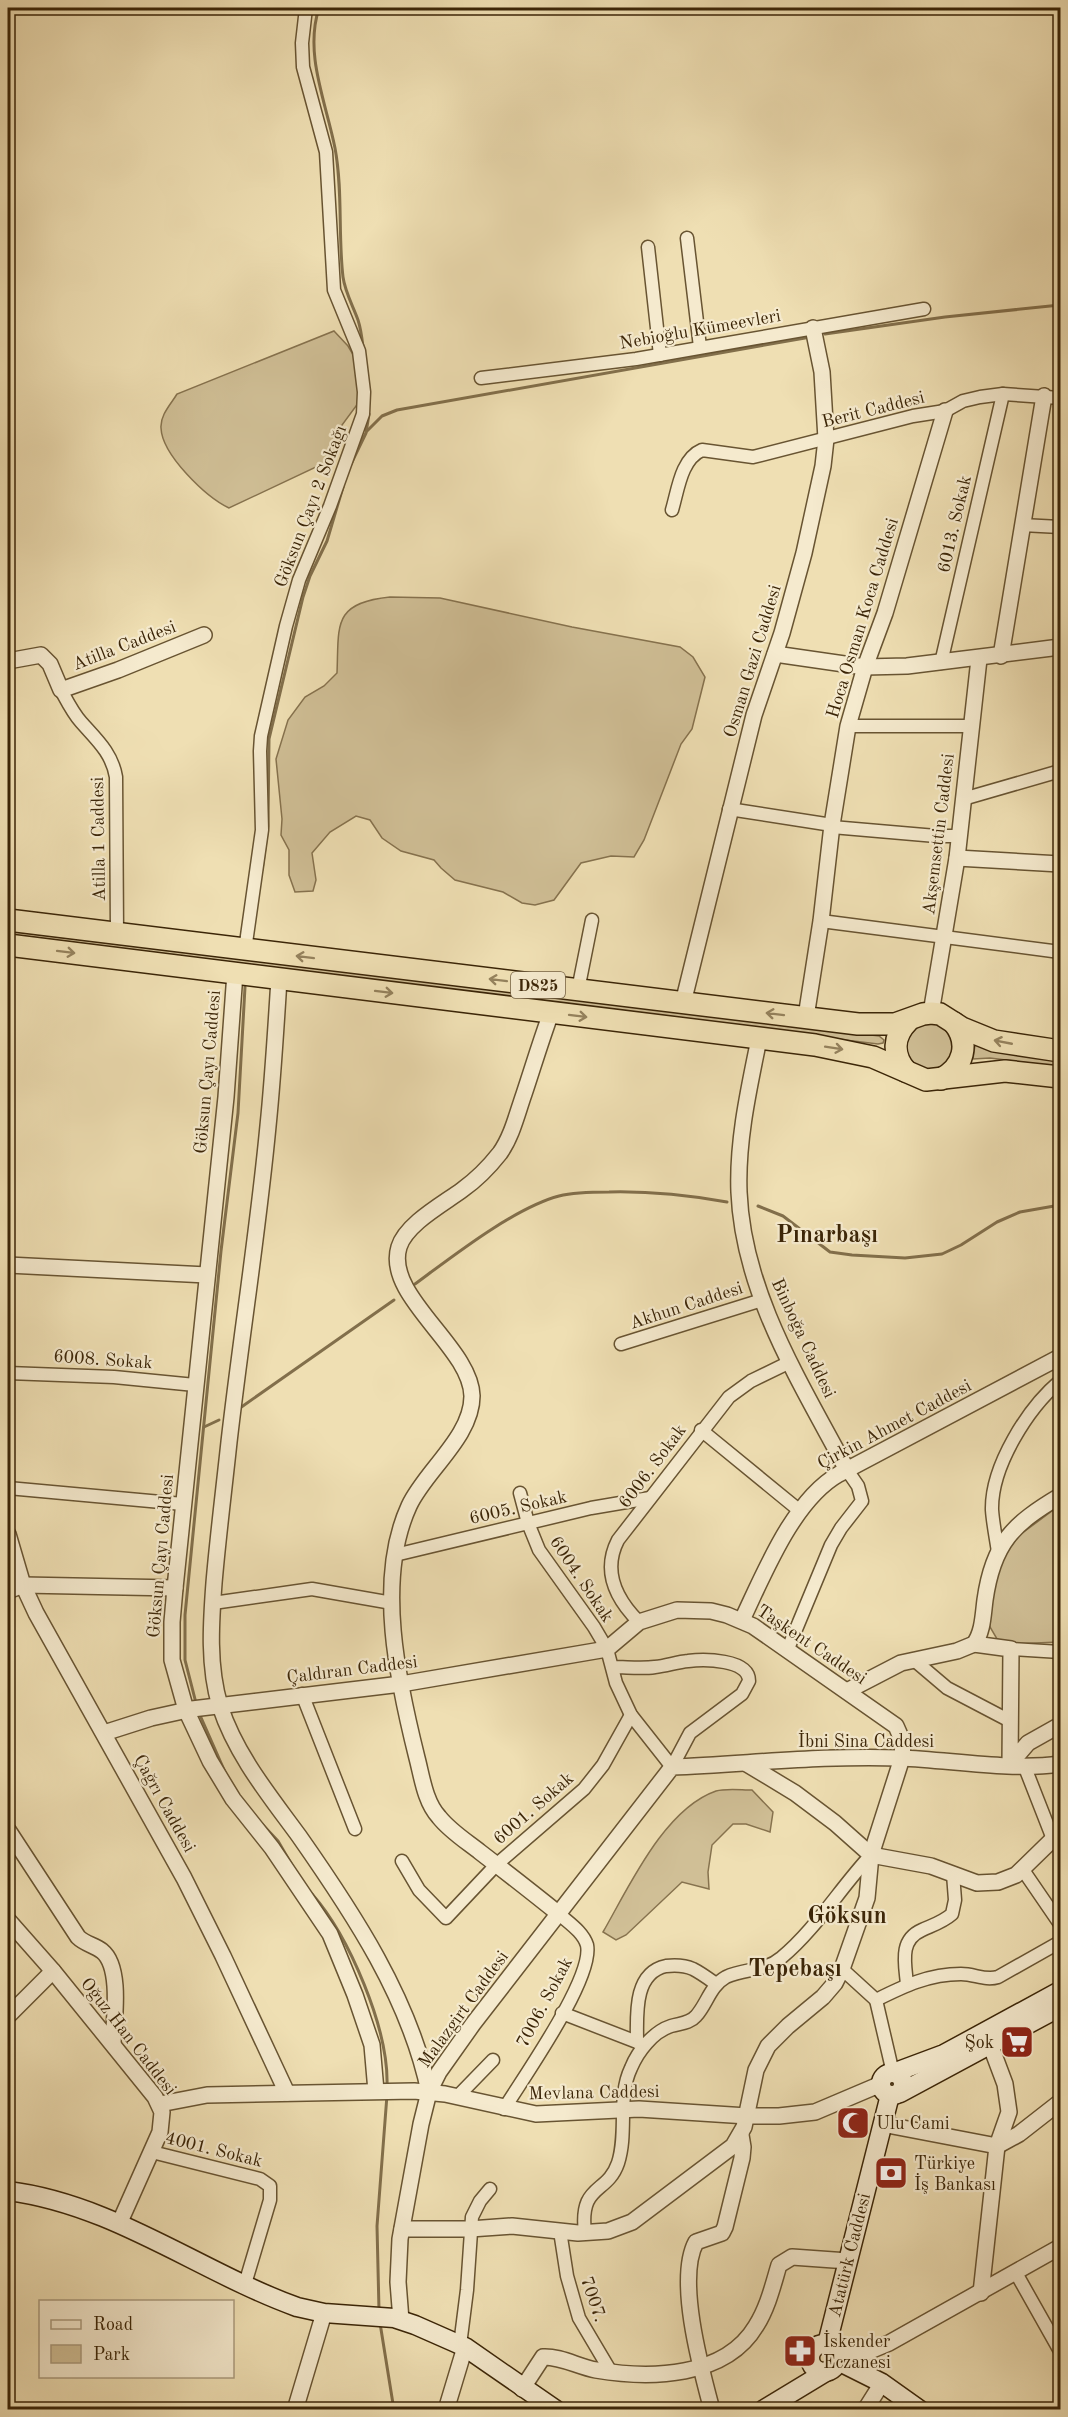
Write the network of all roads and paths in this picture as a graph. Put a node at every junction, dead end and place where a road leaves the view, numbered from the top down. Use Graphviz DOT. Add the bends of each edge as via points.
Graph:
graph roads {
  1 [pos="306,8"];
  2 [pos="687,238"];
  3 [pos="648,247"];
  4 [pos="924,309"];
  5 [pos="813,328"];
  6 [pos="700,347"];
  7 [pos="660,355"];
  8 [pos="481,378"];
  9 [pos="1003,394"];
  10 [pos="1044,396"];
  11 [pos="1060,398"];
  12 [pos="945,411"];
  13 [pos="826,439"];
  14 [pos="672,510"];
  15 [pos="1022,525"];
  16 [pos="1060,527"];
  17 [pos="204,635"];
  18 [pos="1060,647"];
  19 [pos="775,654"];
  20 [pos="1001,656"];
  21 [pos="980,659"];
  22 [pos="8,661"];
  23 [pos="940,663"];
  24 [pos="865,667"];
  25 [pos="62,690"];
  26 [pos="848,726"];
  27 [pos="972,726"];
  28 [pos="1060,771"];
  29 [pos="963,799"];
  30 [pos="729,809"];
  31 [pos="832,826"];
  32 [pos="959,836"];
  33 [pos="957,858"];
  34 [pos="1060,864"];
  35 [pos="8,920"];
  36 [pos="592,920"];
  37 [pos="821,921"];
  38 [pos="117,934"];
  39 [pos="945,936"];
  40 [pos="8,945"];
  41 [pos="245,950"];
  42 [pos="1060,952"];
  43 [pos="236,974"];
  44 [pos="279,979"];
  45 [pos="578,990"];
  46 [pos="683,1003"];
  47 [pos="551,1013"];
  48 [pos="931,1013"];
  49 [pos="806,1017"];
  50 [pos="908,1021"];
  51 [pos="954,1023"];
  52 [pos="759,1039"];
  53 [pos="1060,1051"];
  54 [pos="906,1071"];
  55 [pos="1060,1077"];
  56 [pos="941,1079"];
  57 [pos="8,1265"];
  58 [pos="207,1275"];
  59 [pos="762,1299"];
  60 [pos="621,1344"];
  61 [pos="1060,1357"];
  62 [pos="790,1362"];
  63 [pos="8,1373"];
  64 [pos="1060,1382"];
  65 [pos="195,1385"];
  66 [pos="701,1430"];
  67 [pos="847,1470"];
  68 [pos="8,1488"];
  69 [pos="520,1493"];
  70 [pos="1060,1496"];
  71 [pos="650,1498"];
  72 [pos="183,1504"];
  73 [pos="800,1511"];
  74 [pos="528,1523"];
  75 [pos="8,1534"];
  76 [pos="998,1552"];
  77 [pos="395,1555"];
  78 [pos="23,1585"];
  79 [pos="175,1588"];
  80 [pos="8,1591"];
  81 [pos="213,1603"];
  82 [pos="392,1603"];
  83 [pos="742,1620"];
  84 [pos="639,1622"];
  85 [pos="974,1644"];
  86 [pos="607,1649"];
  87 [pos="1011,1649"];
  88 [pos="787,1651"];
  89 [pos="1060,1652"];
  90 [pos="914,1660"];
  91 [pos="612,1667"];
  92 [pos="401,1684"];
  93 [pos="847,1691"];
  94 [pos="302,1694"];
  95 [pos="215,1706"];
  96 [pos="189,1709"];
  97 [pos="631,1715"];
  98 [pos="1010,1721"];
  99 [pos="1060,1725"];
  100 [pos="104,1733"];
  101 [pos="902,1758"];
  102 [pos="747,1764"];
  103 [pos="1060,1764"];
  104 [pos="1017,1765"];
  105 [pos="672,1767"];
  106 [pos="355,1829"];
  107 [pos="8,1830"];
  108 [pos="1057,1837"];
  109 [pos="871,1855"];
  110 [pos="402,1861"];
  111 [pos="496,1865"];
  112 [pos="1023,1870"];
  113 [pos="953,1874"];
  114 [pos="559,1914"];
  115 [pos="8,1920"];
  116 [pos="1060,1924"];
  117 [pos="1060,1942"];
  118 [pos="842,1969"];
  119 [pos="53,1971"];
  120 [pos="716,1984"];
  121 [pos="907,1984"];
  122 [pos="1060,1991"];
  123 [pos="876,2000"];
  124 [pos="1060,2007"];
  125 [pos="562,2013"];
  126 [pos="8,2016"];
  127 [pos="113,2043"];
  128 [pos="641,2044"];
  129 [pos="990,2044"];
  130 [pos="493,2060"];
  131 [pos="891,2086"];
  132 [pos="379,2091"];
  133 [pos="422,2091"];
  134 [pos="287,2093"];
  135 [pos="458,2096"];
  136 [pos="1060,2102"];
  137 [pos="160,2104"];
  138 [pos="504,2109"];
  139 [pos="623,2109"];
  140 [pos="747,2116"];
  141 [pos="882,2124"];
  142 [pos="741,2135"];
  143 [pos="997,2146"];
  144 [pos="152,2152"];
  145 [pos="490,2189"];
  146 [pos="8,2191"];
  147 [pos="119,2224"];
  148 [pos="402,2229"];
  149 [pos="470,2229"];
  150 [pos="560,2231"];
  151 [pos="585,2233"];
  152 [pos="1060,2247"];
  153 [pos="848,2260"];
  154 [pos="1016,2273"];
  155 [pos="245,2284"];
  156 [pos="981,2293"];
  157 [pos="324,2313"];
  158 [pos="397,2319"];
  159 [pos="462,2346"];
  160 [pos="1060,2351"];
  161 [pos="833,2358"];
  162 [pos="701,2367"];
  163 [pos="611,2372"];
  164 [pos="882,2383"];
  165 [pos="522,2389"];
  166 [pos="795,2389"];
  167 [pos="295,2409"];
  168 [pos="446,2409"];
  169 [pos="556,2409"];
  170 [pos="712,2409"];
  171 [pos="764,2409"];
  172 [pos="865,2409"];
  173 [pos="920,2409"];
  1 -- 41 [label="street, Göksun Çayı 2 Sokağı" via="303,67 326,152 334,290 359,351 363,414 299,580 261,736 262,830"];
  2 -- 6 [label="street"];
  3 -- 7 [label="street"];
  4 -- 5 [label="street, Nebioğlu Kümeevleri"];
  5 -- 6 [label="street, Nebioğlu Kümeevleri"];
  5 -- 13 [label="street, Osman Gazi Caddesi" via="822,372"];
  6 -- 7 [label="street, Nebioğlu Kümeevleri"];
  7 -- 8 [label="street, Nebioğlu Kümeevleri"];
  9 -- 10 [label="street, Berit Caddesi"];
  9 -- 12 [label="street, Berit Caddesi" via="963,401"];
  9 -- 23 [label="street, 6013. Sokak"];
  10 -- 11 [label="street, Berit Caddesi"];
  10 -- 15 [label="street"];
  12 -- 13 [label="street, Berit Caddesi"];
  12 -- 24 [label="street, Hoca Osman Koca Caddesi"];
  13 -- 14 [label="street, Berit Caddesi" via="753,457 710,450 694,453 686,465"];
  13 -- 19 [label="street, Osman Gazi Caddesi" via="804,553"];
  15 -- 16 [label="street"];
  15 -- 20 [label="street"];
  17 -- 25 [label="street, Atilla Caddesi"];
  18 -- 20 [label="street"];
  19 -- 24 [label="street"];
  19 -- 30 [label="street, Osman Gazi Caddesi"];
  20 -- 21 [label="street"];
  21 -- 23 [label="street"];
  21 -- 27 [label="street, Akşemsettin Caddesi"];
  22 -- 25 [label="street, Atilla Caddesi" via="36,655 46,658"];
  23 -- 24 [label="street"];
  24 -- 26 [label="street, Hoca Osman Koca Caddesi"];
  25 -- 38 [label="street, Atilla 1 Caddesi" via="73,712 111,756 114,765"];
  26 -- 27 [label="street"];
  26 -- 31 [label="street, Hoca Osman Koca Caddesi"];
  27 -- 29 [label="street, Akşemsettin Caddesi"];
  28 -- 29 [label="street"];
  29 -- 32 [label="street, Akşemsettin Caddesi"];
  30 -- 31 [label="street"];
  30 -- 46 [label="street, Osman Gazi Caddesi"];
  31 -- 32 [label="street"];
  31 -- 37 [label="street, Hoca Osman Koca Caddesi"];
  32 -- 33 [label="street, Akşemsettin Caddesi"];
  33 -- 34 [label="street"];
  33 -- 39 [label="street, Akşemsettin Caddesi"];
  35 -- 38 [label="highway, D825"];
  36 -- 45 [label="street"];
  37 -- 39 [label="street"];
  37 -- 49 [label="street, Hoca Osman Koca Caddesi"];
  38 -- 41 [label="highway, D825"];
  39 -- 42 [label="street"];
  39 -- 48 [label="street, Akşemsettin Caddesi"];
  40 -- 43 [label="highway, D825, one-way"];
  45 -- 41 [label="highway, D825, one-way"];
  43 -- 44 [label="highway, D825"];
  43 -- 58 [label="street, Göksun Çayı Caddesi"];
  44 -- 47 [label="highway, D825, one-way"];
  44 -- 81 [label="street" via="268,1125"];
  45 -- 46 [label="highway, D825"];
  49 -- 46 [label="highway, D825, one-way"];
  47 -- 52 [label="highway, D825, one-way"];
  47 -- 77 [label="street" via="514,1123 500,1152 475,1180 414,1225 399,1247 398,1264 404,1284 466,1373 472,1396 460,1432 410,1504"];
  48 -- 50 [label="highway, D825"];
  48 -- 51 [label="highway"];
  49 -- 50 [label="highway, D825" via="873,1025"];
  50 -- 54 [label="highway" via="899,1032 896,1049"];
  53 -- 51 [label="highway, one-way" via="994,1041"];
  51 -- 56 [label="highway" via="963,1040 962,1056 954,1070"];
  52 -- 54 [label="highway, D825, one-way" via="847,1050"];
  52 -- 59 [label="street, Binboğa Caddesi" via="741,1139 739,1193 746,1245"];
  54 -- 56 [label="highway, D825" via="926,1080"];
  55 -- 56 [label="highway, D825" via="1005,1071"];
  57 -- 58 [label="street"];
  58 -- 65 [label="street, Göksun Çayı Caddesi"];
  59 -- 60 [label="street, Akhun Caddesi"];
  59 -- 62 [label="street, Binboğa Caddesi"];
  61 -- 67 [label="street, Çirkin Ahmet Caddesi"];
  62 -- 66 [label="street, 6006. Sokak" via="739,1388"];
  62 -- 67 [label="street, Binboğa Caddesi"];
  63 -- 65 [label="street, 6008. Sokak"];
  64 -- 76 [label="street" via="1027,1418 1000,1472 992,1510"];
  65 -- 72 [label="street, Göksun Çayı Caddesi"];
  66 -- 71 [label="street, 6006. Sokak"];
  66 -- 73 [label="street"];
  67 -- 73 [label="street, Çirkin Ahmet Caddesi" via="819,1487"];
  67 -- 88 [label="street" via="862,1501 831,1545"];
  68 -- 72 [label="street"];
  69 -- 74 [label="street, 6004. Sokak"];
  70 -- 76 [label="street" via="1016,1526"];
  71 -- 74 [label="street, 6005. Sokak"];
  71 -- 84 [label="street, 6006. Sokak" via="618,1540 610,1561 618,1596"];
  72 -- 79 [label="street, Göksun Çayı Caddesi"];
  73 -- 83 [label="street, Çirkin Ahmet Caddesi" via="768,1564"];
  74 -- 77 [label="street, 6005. Sokak"];
  74 -- 86 [label="street, 6004. Sokak" via="547,1564"];
  75 -- 78 [label="street, Çağrı Caddesi"];
  76 -- 85 [label="street" via="981,1630"];
  77 -- 82 [label="street"];
  78 -- 79 [label="street"];
  78 -- 80 [label="street"];
  78 -- 100 [label="street, Çağrı Caddesi" via="58,1656"];
  79 -- 96 [label="street, Göksun Çayı Caddesi" via="172,1660"];
  81 -- 82 [label="street" via="312,1589"];
  81 -- 95 [label="street"];
  82 -- 92 [label="street"];
  83 -- 84 [label="street, Taşkent Caddesi" via="693,1609 659,1614"];
  83 -- 88 [label="street, Taşkent Caddesi"];
  84 -- 86 [label="street, Taşkent Caddesi"];
  85 -- 87 [label="street"];
  85 -- 90 [label="street"];
  86 -- 91 [label="street, 6004. Sokak"];
  86 -- 92 [label="street, Çaldıran Caddesi"];
  87 -- 89 [label="street"];
  87 -- 98 [label="street"];
  88 -- 93 [label="street, Taşkent Caddesi"];
  90 -- 93 [label="street" via="888,1668"];
  90 -- 98 [label="street" via="947,1688"];
  91 -- 97 [label="street, 6004. Sokak"];
  91 -- 105 [label="street" via="657,1667 699,1660 739,1667 749,1677 742,1694 690,1733"];
  92 -- 94 [label="street, Çaldıran Caddesi"];
  92 -- 111 [label="street" via="432,1807 448,1827"];
  93 -- 101 [label="street, Taşkent Caddesi" via="896,1726 903,1742"];
  94 -- 95 [label="street, Çaldıran Caddesi"];
  94 -- 106 [label="street"];
  95 -- 96 [label="street, Çaldıran Caddesi"];
  95 -- 133 [label="street" via="256,1777 351,1911 369,1943 424,2066"];
  96 -- 100 [label="street, Çaldıran Caddesi"];
  96 -- 132 [label="street, Göksun Çayı Caddesi" via="210,1761 232,1799 272,1848 330,1934 366,2027"];
  97 -- 105 [label="street, 6004. Sokak"];
  97 -- 111 [label="street, 6001. Sokak" via="607,1759 584,1789"];
  98 -- 104 [label="street"];
  99 -- 104 [label="street" via="1028,1743"];
  100 -- 134 [label="street, Çağrı Caddesi" via="184,1878"];
  101 -- 102 [label="street, İbni Sina Caddesi"];
  101 -- 104 [label="street, İbni Sina Caddesi"];
  101 -- 109 [label="street"];
  102 -- 105 [label="street, İbni Sina Caddesi"];
  102 -- 109 [label="street" via="795,1792"];
  103 -- 104 [label="street, İbni Sina Caddesi"];
  104 -- 108 [label="street"];
  105 -- 114 [label="street, Malazgirt Caddesi"];
  107 -- 127 [label="street" via="78,1936 107,1956 115,1983"];
  108 -- 112 [label="street"];
  109 -- 113 [label="street" via="908,1860"];
  109 -- 118 [label="street" via="867,1898"];
  109 -- 120 [label="street" via="782,1958"];
  110 -- 111 [label="street, 6001. Sokak" via="419,1890 446,1918"];
  111 -- 114 [label="street"];
  112 -- 113 [label="street" via="1008,1880 987,1884"];
  112 -- 116 [label="street"];
  113 -- 121 [label="street" via="952,1914 915,1934 905,1947"];
  114 -- 125 [label="street, 7006. Sokak" via="584,1937 588,1954 582,1976"];
  114 -- 133 [label="street, Malazgirt Caddesi"];
  115 -- 119 [label="street, Oğuz Han Caddesi"];
  117 -- 121 [label="street" via="989,1980 970,1974 947,1974"];
  118 -- 123 [label="street"];
  118 -- 140 [label="street" via="823,1997 768,2046 756,2070"];
  119 -- 126 [label="street"];
  119 -- 127 [label="street, Oğuz Han Caddesi"];
  120 -- 128 [label="street" via="689,2022 661,2031"];
  120 -- 128 [label="street" via="682,1966 652,1972 639,1995"];
  121 -- 123 [label="street"];
  122 -- 131 [label="main road"];
  123 -- 131 [label="street"];
  124 -- 129 [label="main road"];
  125 -- 128 [label="street"];
  125 -- 138 [label="street, 7006. Sokak"];
  127 -- 137 [label="street, Oğuz Han Caddesi"];
  128 -- 139 [label="street" via="630,2069"];
  129 -- 131 [label="main road"];
  129 -- 143 [label="street" via="1009,2104"];
  130 -- 135 [label="street"];
  131 -- 140 [label="street, Mevlana Caddesi" via="815,2112"];
  131 -- 141 [label="main road, Atatürk Caddesi"];
  132 -- 133 [label="street, Mevlana Caddesi"];
  132 -- 134 [label="street, Mevlana Caddesi"];
  133 -- 135 [label="street, Mevlana Caddesi"];
  133 -- 148 [label="street, Malazgirt Caddesi" via="421,2124"];
  134 -- 137 [label="street, Mevlana Caddesi" via="194,2096"];
  135 -- 138 [label="street, Mevlana Caddesi"];
  136 -- 143 [label="street"];
  137 -- 144 [label="street, Oğuz Han Caddesi" via="163,2120"];
  138 -- 139 [label="street, Mevlana Caddesi" via="550,2115"];
  139 -- 140 [label="street, Mevlana Caddesi"];
  139 -- 151 [label="street" via="617,2165 586,2204"];
  140 -- 142 [label="street"];
  141 -- 143 [label="street"];
  141 -- 153 [label="main road, Atatürk Caddesi"];
  142 -- 151 [label="street" via="723,2155 632,2222 608,2231"];
  142 -- 162 [label="street" via="742,2158 725,2227 722,2233 696,2242 690,2259 690,2307"];
  143 -- 156 [label="street"];
  144 -- 147 [label="street, Oğuz Han Caddesi"];
  144 -- 155 [label="street, 4001. Sokak" via="260,2179 270,2186 270,2200"];
  145 -- 149 [label="street" via="476,2208"];
  146 -- 147 [label="main road" via="47,2198"];
  147 -- 155 [label="main road"];
  148 -- 149 [label="street"];
  148 -- 158 [label="street, Malazgirt Caddesi"];
  149 -- 150 [label="street" via="512,2226"];
  149 -- 159 [label="street"];
  150 -- 151 [label="street"];
  150 -- 163 [label="street, 7007." via="579,2318"];
  152 -- 154 [label="street"];
  153 -- 161 [label="main road, Atatürk Caddesi"];
  153 -- 162 [label="street" via="785,2260 779,2265 765,2309 749,2337 717,2362"];
  154 -- 156 [label="street"];
  154 -- 160 [label="street"];
  155 -- 157 [label="main road" via="291,2305"];
  156 -- 161 [label="street" via="876,2349"];
  157 -- 158 [label="main road"];
  157 -- 167 [label="street"];
  158 -- 159 [label="main road"];
  159 -- 165 [label="main road"];
  159 -- 168 [label="street"];
  161 -- 164 [label="main road"];
  161 -- 166 [label="main road, Atatürk Caddesi"];
  161 -- 166 [label="main road, Atatürk Caddesi" via="814,2348"];
  162 -- 163 [label="street" via="645,2374"];
  162 -- 170 [label="street"];
  163 -- 165 [label="street" via="543,2357"];
  164 -- 172 [label="street"];
  164 -- 173 [label="main road"];
  165 -- 169 [label="main road"];
  166 -- 171 [label="main road, Atatürk Caddesi"];
}
